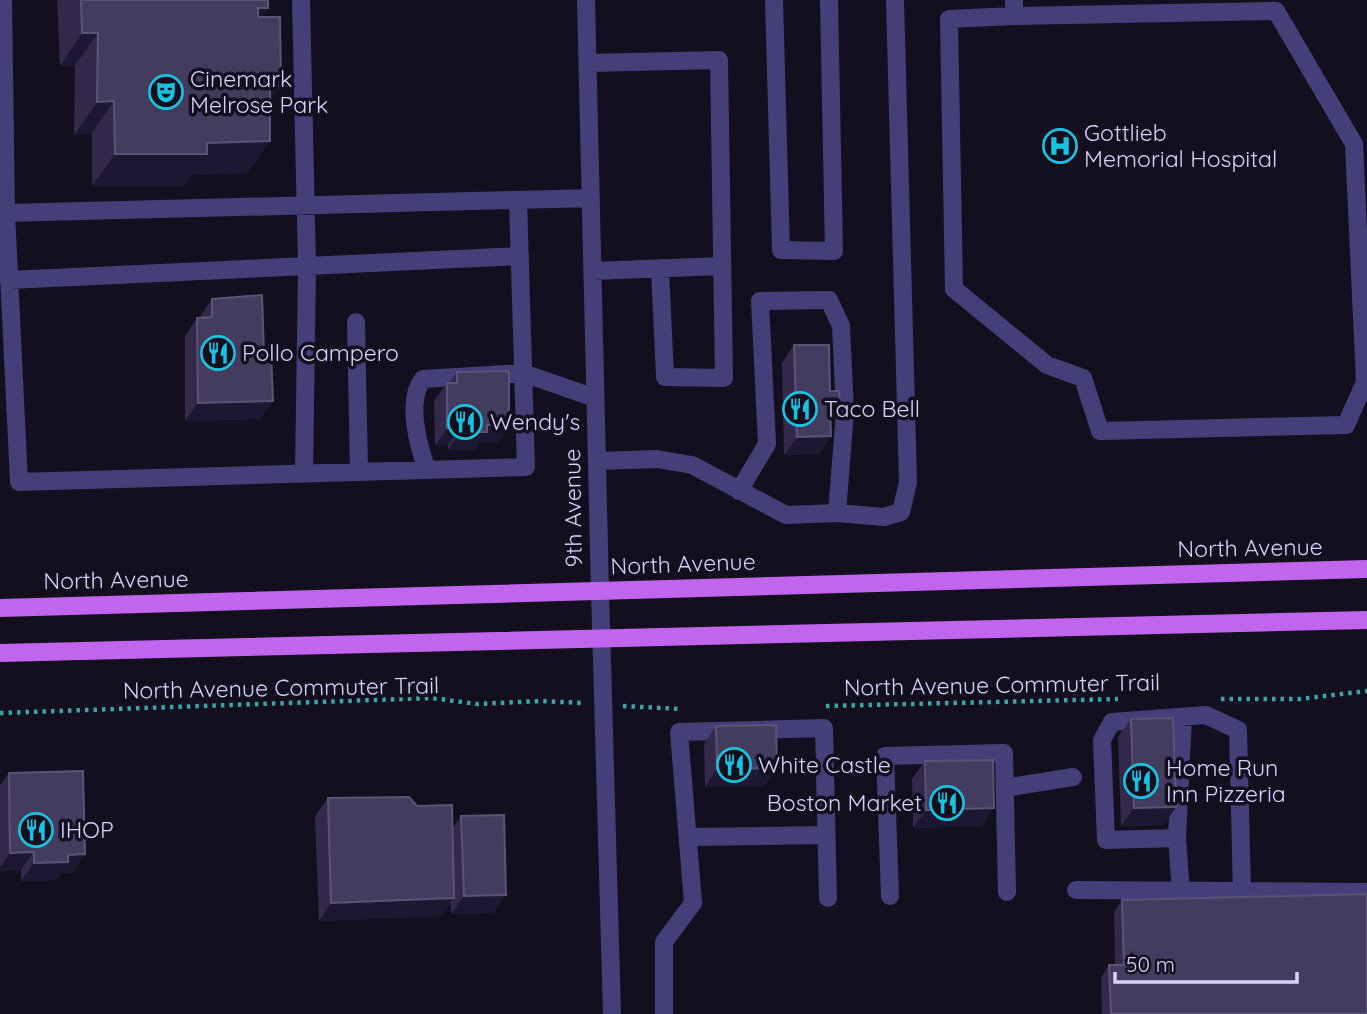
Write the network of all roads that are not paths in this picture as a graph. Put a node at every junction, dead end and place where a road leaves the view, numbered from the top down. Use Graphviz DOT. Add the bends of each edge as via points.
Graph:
graph roads {
  1 [pos="3,0"];
  2 [pos="301,0"];
  3 [pos="586,0"];
  4 [pos="774,0"];
  5 [pos="829,0"];
  6 [pos="895,0"];
  7 [pos="1088,7"];
  8 [pos="1014,8"];
  9 [pos="588,62"];
  10 [pos="591,198"];
  11 [pos="518,200"];
  12 [pos="305,205"];
  13 [pos="3,213"];
  14 [pos="520,256"];
  15 [pos="307,266"];
  16 [pos="722,266"];
  17 [pos="660,269"];
  18 [pos="592,271"];
  19 [pos="9,280"];
  20 [pos="356,322"];
  21 [pos="523,373"];
  22 [pos="595,398"];
  23 [pos="597,461"];
  24 [pos="427,469"];
  25 [pos="359,472"];
  26 [pos="304,473"];
  27 [pos="739,491"];
  28 [pos="837,513"];
  29 [pos="1367,569"];
  30 [pos="600,591"];
  31 [pos="0,608"];
  32 [pos="1367,620"];
  33 [pos="601,639"];
  34 [pos="0,653"];
  35 [pos="1183,717"];
  36 [pos="1073,777"];
  37 [pos="1005,788"];
  38 [pos="827,835"];
  39 [pos="688,837"];
  40 [pos="1177,838"];
  41 [pos="1076,890"];
  42 [pos="1181,891"];
  43 [pos="1242,891"];
  44 [pos="1007,892"];
  45 [pos="1367,892"];
  46 [pos="890,896"];
  47 [pos="828,898"];
  48 [pos="612,1014"];
  49 [pos="664,1014"];
  1 -- 13 [label="street"];
  2 -- 12 [label="street"];
  3 -- 9 [label="street, 9th Avenue"];
  4 -- 5 [label="street" via="781,250 834,251"];
  6 -- 28 [label="street" via="908,482 901,512 884,517"];
  7 -- 8 [label="street"];
  7 -- 8 [label="street" via="1276,11 1354,144 1365,382 1346,425 1100,431 1083,378 1047,365 954,289 949,19"];
  9 -- 10 [label="street, 9th Avenue"];
  9 -- 16 [label="street" via="719,60"];
  10 -- 11 [label="street"];
  10 -- 18 [label="street, 9th Avenue"];
  11 -- 12 [label="street"];
  11 -- 14 [label="street"];
  12 -- 13 [label="street"];
  12 -- 15 [label="street"];
  13 -- 19 [label="street"];
  14 -- 15 [label="street"];
  14 -- 21 [label="street"];
  15 -- 19 [label="street"];
  15 -- 26 [label="street"];
  16 -- 17 [label="street"];
  16 -- 17 [label="street" via="724,378 665,377"];
  17 -- 18 [label="street"];
  18 -- 22 [label="street, 9th Avenue"];
  19 -- 26 [label="street" via="19,482"];
  20 -- 25 [label="street"];
  21 -- 22 [label="street"];
  21 -- 24 [label="street" via="526,467"];
  21 -- 24 [label="street" via="423,379 416,387 416,436"];
  22 -- 23 [label="street, 9th Avenue"];
  23 -- 27 [label="street" via="657,458 692,465"];
  23 -- 30 [label="street, 9th Avenue"];
  24 -- 25 [label="street"];
  25 -- 26 [label="street"];
  27 -- 28 [label="street" via="786,515"];
  27 -- 28 [label="street" via="766,444 761,301 829,300 841,326 845,412"];
  29 -- 30 [label="main road, North Avenue"];
  30 -- 31 [label="main road, North Avenue"];
  30 -- 33 [label="street, 9th Avenue"];
  32 -- 33 [label="main road"];
  33 -- 34 [label="main road"];
  33 -- 48 [label="street, 9th Avenue"];
  35 -- 40 [label="street"];
  35 -- 40 [label="street" via="1112,722 1102,740 1106,840"];
  35 -- 43 [label="street" via="1206,715 1238,730"];
  36 -- 37 [label="street"];
  37 -- 44 [label="street"];
  37 -- 46 [label="street" via="1004,753 885,756"];
  38 -- 39 [label="street"];
  38 -- 39 [label="street" via="824,727 679,732"];
  38 -- 47 [label="street"];
  39 -- 49 [label="street" via="693,902 664,943"];
  40 -- 42 [label="street"];
  41 -- 42 [label="street"];
  42 -- 43 [label="street"];
  43 -- 45 [label="street"];
}
